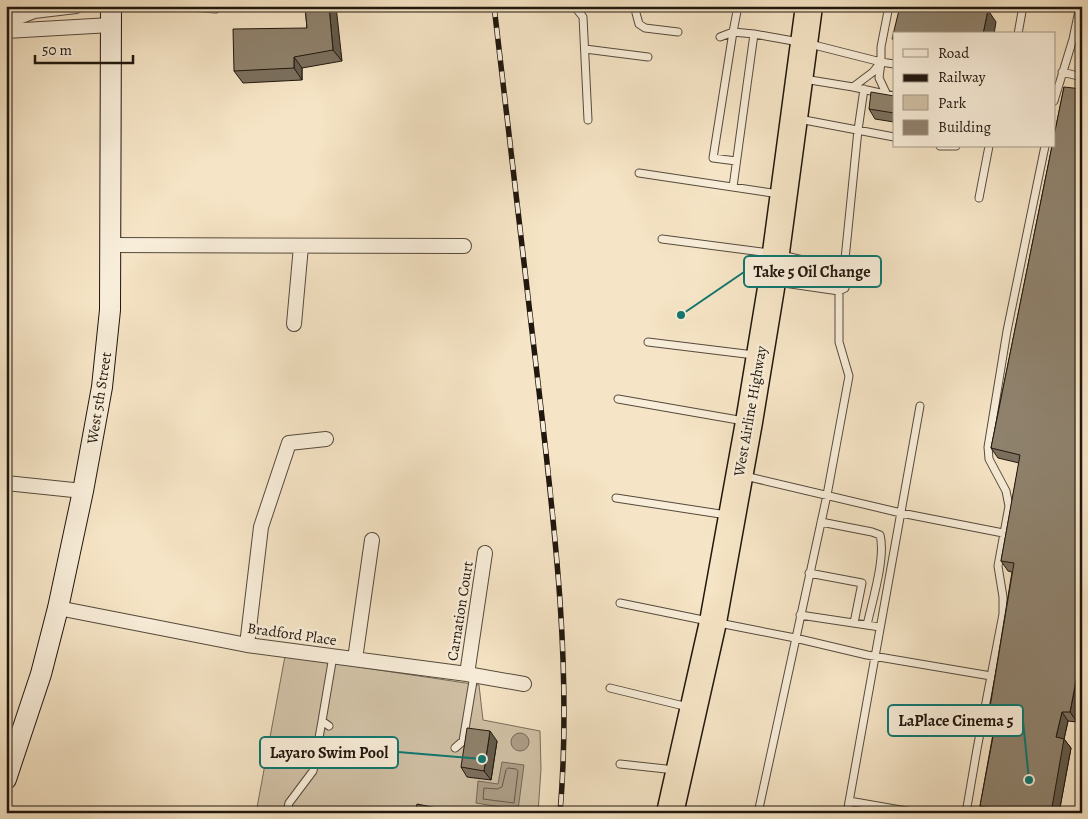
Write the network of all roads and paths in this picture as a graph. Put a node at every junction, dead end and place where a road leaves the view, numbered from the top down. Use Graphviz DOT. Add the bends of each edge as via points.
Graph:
graph roads {
  1 [pos="76,6"];
  2 [pos="177,6"];
  3 [pos="219,6"];
  4 [pos="574,6"];
  5 [pos="738,6"];
  6 [pos="809,6"];
  7 [pos="889,6"];
  8 [pos="1023,6"];
  9 [pos="1080,6"];
  10 [pos="636,13"];
  11 [pos="111,15"];
  12 [pos="6,22"];
  13 [pos="6,31"];
  14 [pos="678,32"];
  15 [pos="734,32"];
  16 [pos="1018,32"];
  17 [pos="754,34"];
  18 [pos="720,37"];
  19 [pos="804,42"];
  20 [pos="585,50"];
  21 [pos="648,57"];
  22 [pos="881,62"];
  23 [pos="893,64"];
  24 [pos="1062,72"];
  25 [pos="1082,77"];
  26 [pos="799,79"];
  27 [pos="853,87"];
  28 [pos="1056,87"];
  29 [pos="864,89"];
  30 [pos="890,95"];
  31 [pos="794,118"];
  32 [pos="588,120"];
  33 [pos="858,130"];
  34 [pos="893,137"];
  35 [pos="989,148"];
  36 [pos="1045,148"];
  37 [pos="736,161"];
  38 [pos="639,174"];
  39 [pos="733,187"];
  40 [pos="784,194"];
  41 [pos="979,198"];
  42 [pos="662,239"];
  43 [pos="111,244"];
  44 [pos="300,246"];
  45 [pos="464,246"];
  46 [pos="776,253"];
  47 [pos="844,269"];
  48 [pos="772,282"];
  49 [pos="839,291"];
  50 [pos="294,324"];
  51 [pos="648,342"];
  52 [pos="759,356"];
  53 [pos="618,399"];
  54 [pos="920,406"];
  55 [pos="750,422"];
  56 [pos="326,439"];
  57 [pos="740,475"];
  58 [pos="6,483"];
  59 [pos="83,492"];
  60 [pos="827,495"];
  61 [pos="616,498"];
  62 [pos="901,513"];
  63 [pos="732,516"];
  64 [pos="821,522"];
  65 [pos="1003,533"];
  66 [pos="372,540"];
  67 [pos="485,553"];
  68 [pos="810,573"];
  69 [pos="620,603"];
  70 [pos="58,608"];
  71 [pos="800,615"];
  72 [pos="713,622"];
  73 [pos="854,623"];
  74 [pos="867,625"];
  75 [pos="880,627"];
  76 [pos="795,638"];
  77 [pos="247,645"];
  78 [pos="333,656"];
  79 [pos="876,656"];
  80 [pos="356,659"];
  81 [pos="470,675"];
  82 [pos="991,676"];
  83 [pos="524,684"];
  84 [pos="610,688"];
  85 [pos="693,709"];
  86 [pos="322,721"];
  87 [pos="329,726"];
  88 [pos="455,748"];
  89 [pos="620,764"];
  90 [pos="681,770"];
  91 [pos="6,779"];
  92 [pos="849,801"];
  93 [pos="286,813"];
  94 [pos="670,813"];
  95 [pos="758,813"];
  96 [pos="847,813"];
  97 [pos="918,813"];
  98 [pos="966,813"];
  1 -- 12 [label="street" via="34,11"];
  2 -- 3 [label="lane"];
  4 -- 20 [label="lane" via="583,17"];
  5 -- 15 [label="lane"];
  6 -- 19 [label="highway, West Airline Highway"];
  7 -- 22 [label="lane"];
  8 -- 16 [label="lane"];
  9 -- 24 [label="lane"];
  10 -- 14 [label="lane" via="639,24 645,28"];
  11 -- 13 [label="street"];
  11 -- 43 [label="main road, West 5th Street"];
  15 -- 17 [label="lane"];
  15 -- 18 [label="lane"];
  15 -- 37 [label="lane" via="714,158"];
  17 -- 19 [label="lane"];
  17 -- 37 [label="lane"];
  19 -- 22 [label="lane"];
  19 -- 26 [label="highway, West Airline Highway"];
  20 -- 21 [label="lane"];
  20 -- 32 [label="lane"];
  22 -- 23 [label="lane"];
  22 -- 27 [label="lane"];
  22 -- 30 [label="lane" via="879,78"];
  24 -- 25 [label="lane"];
  24 -- 28 [label="lane"];
  26 -- 27 [label="lane"];
  26 -- 31 [label="highway, West Airline Highway"];
  27 -- 29 [label="lane"];
  29 -- 30 [label="lane"];
  29 -- 33 [label="lane"];
  31 -- 33 [label="lane"];
  31 -- 40 [label="highway, West Airline Highway"];
  33 -- 34 [label="lane"];
  33 -- 47 [label="lane"];
  35 -- 41 [label="lane"];
  36 -- 65 [label="lane" via="988,447 989,459 1006,491 1009,506"];
  37 -- 39 [label="lane"];
  38 -- 39 [label="lane"];
  39 -- 40 [label="lane"];
  40 -- 46 [label="highway, West Airline Highway"];
  42 -- 46 [label="lane"];
  43 -- 44 [label="street"];
  43 -- 59 [label="main road, West 5th Street" via="105,361"];
  44 -- 45 [label="street"];
  44 -- 50 [label="street"];
  46 -- 47 [label="lane"];
  46 -- 48 [label="highway, West Airline Highway"];
  47 -- 49 [label="lane" via="848,277 845,288"];
  48 -- 49 [label="lane"];
  48 -- 52 [label="highway, West Airline Highway"];
  49 -- 60 [label="lane" via="839,342 849,376"];
  51 -- 52 [label="lane"];
  52 -- 55 [label="highway, West Airline Highway"];
  53 -- 55 [label="lane"];
  54 -- 62 [label="lane"];
  55 -- 57 [label="highway, West Airline Highway"];
  56 -- 77 [label="street" via="289,443 261,527"];
  57 -- 60 [label="lane"];
  57 -- 63 [label="highway, West Airline Highway"];
  58 -- 59 [label="street"];
  59 -- 70 [label="main road, West 5th Street"];
  60 -- 62 [label="lane"];
  60 -- 64 [label="lane"];
  61 -- 63 [label="lane"];
  62 -- 65 [label="lane"];
  62 -- 75 [label="lane"];
  63 -- 72 [label="highway, West Airline Highway"];
  64 -- 68 [label="lane"];
  64 -- 74 [label="lane" via="880,535 880,559"];
  65 -- 82 [label="lane" via="998,566 1003,614"];
  66 -- 80 [label="street"];
  67 -- 81 [label="street, Carnation Court"];
  68 -- 71 [label="lane"];
  68 -- 73 [label="lane" via="862,583"];
  69 -- 72 [label="lane"];
  70 -- 77 [label="street, Bradford Place"];
  70 -- 91 [label="main road, West 5th Street"];
  71 -- 73 [label="lane"];
  71 -- 76 [label="lane"];
  72 -- 76 [label="lane"];
  72 -- 85 [label="highway, West Airline Highway"];
  73 -- 74 [label="lane"];
  74 -- 75 [label="lane"];
  75 -- 79 [label="lane"];
  76 -- 79 [label="lane"];
  76 -- 95 [label="lane"];
  77 -- 78 [label="street, Bradford Place"];
  78 -- 80 [label="street, Bradford Place"];
  78 -- 86 [label="lane" via="331,691"];
  79 -- 82 [label="lane"];
  79 -- 92 [label="lane"];
  80 -- 81 [label="street, Bradford Place"];
  81 -- 83 [label="street, Bradford Place"];
  81 -- 88 [label="lane" via="463,741"];
  82 -- 98 [label="lane"];
  84 -- 85 [label="lane"];
  85 -- 90 [label="highway, West Airline Highway"];
  86 -- 87 [label="lane"];
  86 -- 93 [label="lane" via="313,771 289,802"];
  89 -- 90 [label="lane"];
  90 -- 94 [label="highway, West Airline Highway"];
  92 -- 96 [label="lane"];
  92 -- 97 [label="lane"];
}
